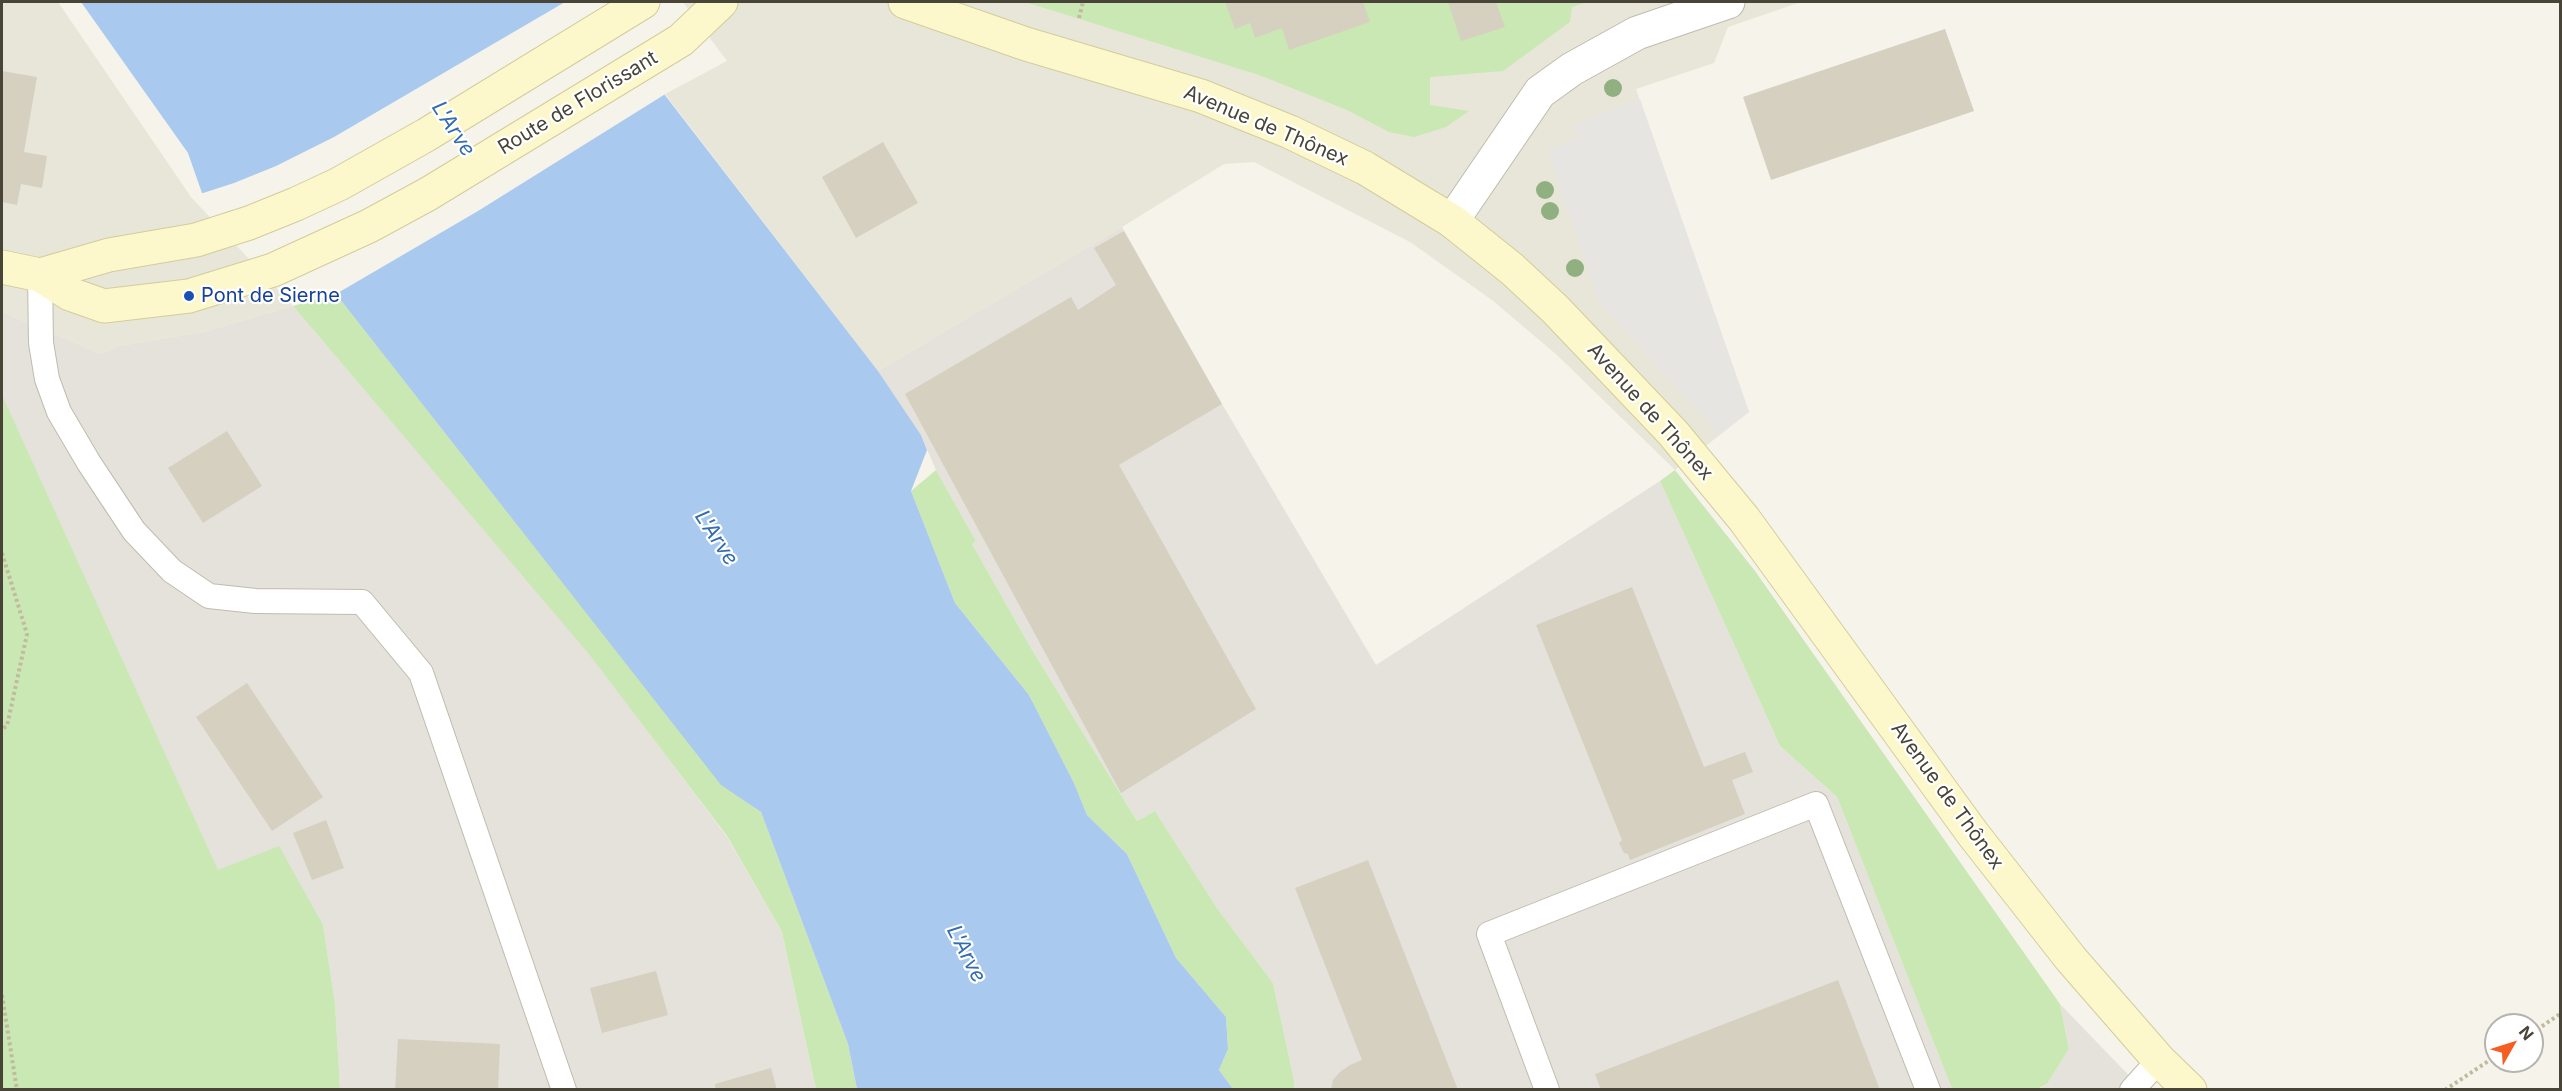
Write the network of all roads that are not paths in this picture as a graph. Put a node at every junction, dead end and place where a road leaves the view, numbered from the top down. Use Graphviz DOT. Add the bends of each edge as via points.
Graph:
graph roads {
  1 [pos="643,2"];
  2 [pos="721,2"];
  3 [pos="905,2"];
  4 [pos="1728,2"];
  5 [pos="1452,221"];
  6 [pos="2,267"];
  7 [pos="56,280"];
  8 [pos="2159,1060"];
  9 [pos="564,1089"];
  10 [pos="1547,1089"];
  11 [pos="1928,1089"];
  12 [pos="2132,1089"];
  13 [pos="2190,1089"];
  1 -- 7 [label="main road" via="339,184 249,223 196,240 109,255"];
  2 -- 7 [label="main road, Route de Florissant" via="681,40 428,194 273,270 189,296 105,306"];
  3 -- 5 [label="main road, Avenue de Thônex" via="1026,44 1201,96 1365,168"];
  4 -- 5 [label="street" via="1637,33 1572,69 1540,92"];
  5 -- 8 [label="main road, Avenue de Thônex" via="1555,309 1680,442 1744,519 1973,834 2071,959"];
  6 -- 7 [label="main road, Route de Florissant"];
  7 -- 9 [label="lane" via="41,344 47,379 59,412 134,531 172,571 209,596 255,601 362,602 421,673"];
  8 -- 12 [label="lane"];
  8 -- 13 [label="main road, Avenue de Thônex"];
  10 -- 11 [label="lane" via="1489,934 1816,804"];
}
